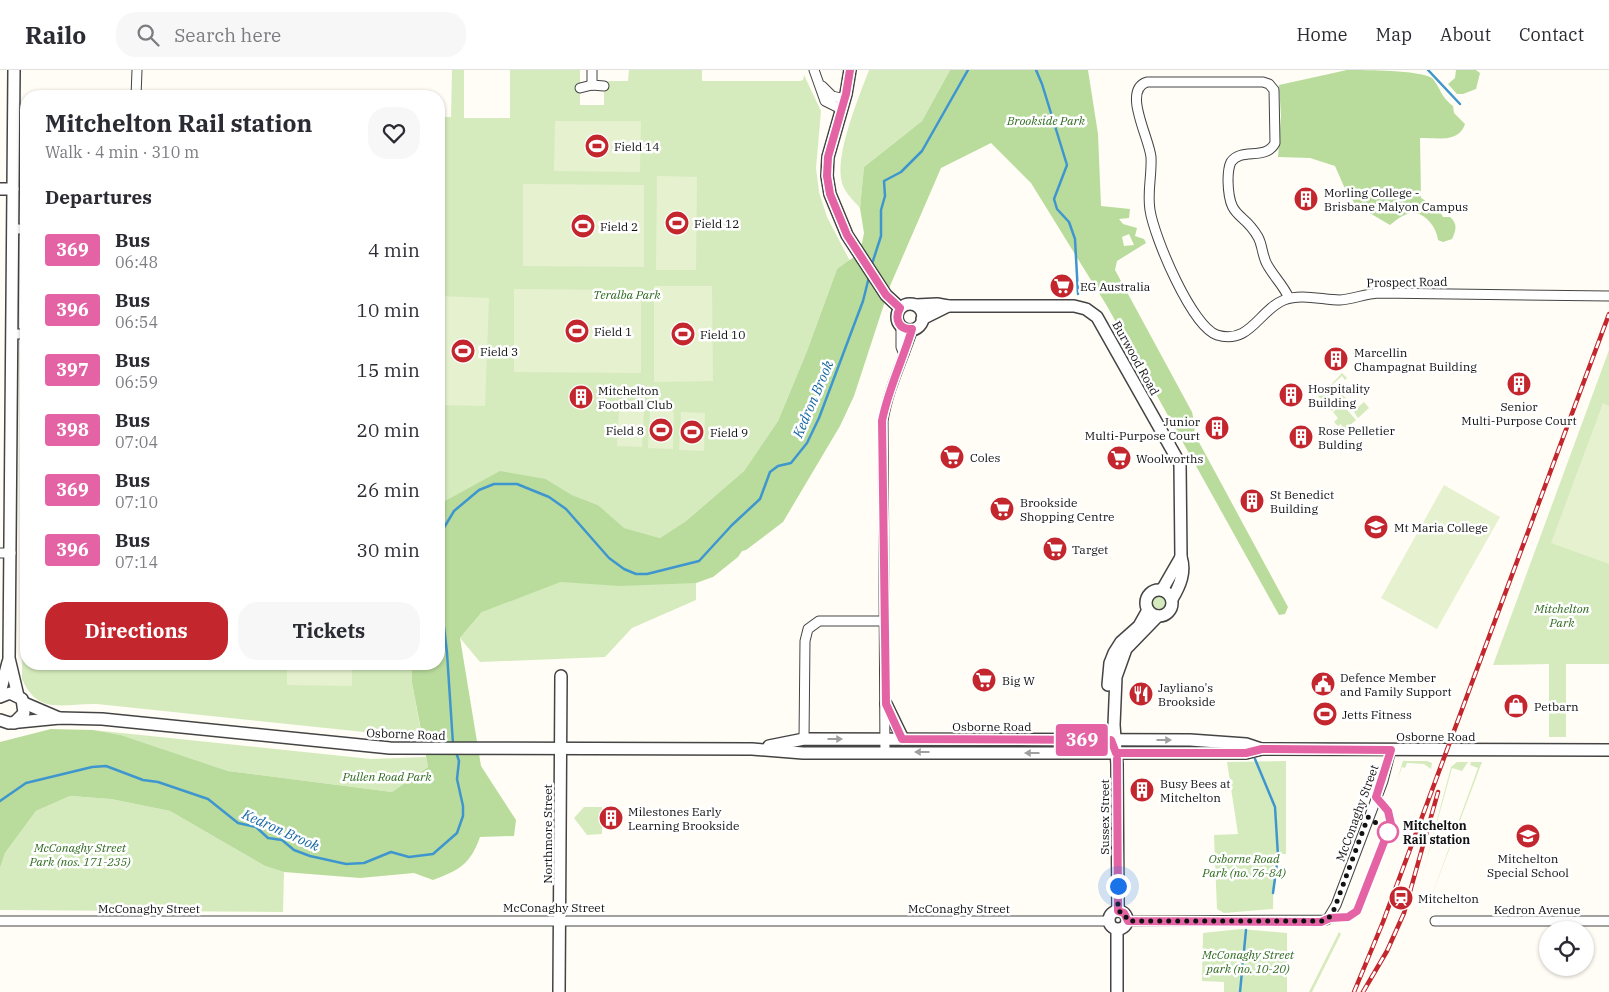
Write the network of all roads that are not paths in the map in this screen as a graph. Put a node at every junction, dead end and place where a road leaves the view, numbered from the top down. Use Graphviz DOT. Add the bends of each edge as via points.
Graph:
graph roads {
  1 [pos="14,70"];
  2 [pos="137,70"];
  3 [pos="592,70"];
  4 [pos="814,70"];
  5 [pos="850,70"];
  6 [pos="858,70"];
  7 [pos="592,85"];
  8 [pos="604,86"];
  9 [pos="580,88"];
  10 [pos="136,90"];
  11 [pos="844,101"];
  12 [pos="0,189"];
  13 [pos="13,189"];
  14 [pos="13,229"];
  15 [pos="20,229"];
  16 [pos="1609,296"];
  17 [pos="1289,298"];
  18 [pos="916,305"];
  19 [pos="948,306"];
  20 [pos="900,308"];
  21 [pos="922,319"];
  22 [pos="901,326"];
  23 [pos="912,329"];
  24 [pos="12,334"];
  25 [pos="20,334"];
  26 [pos="904,354"];
  27 [pos="6,553"];
  28 [pos="1181,557"];
  29 [pos="1162,590"];
  30 [pos="1172,599"];
  31 [pos="1153,613"];
  32 [pos="884,621"];
  33 [pos="9,658"];
  34 [pos="561,676"];
  35 [pos="0,695"];
  36 [pos="21,699"];
  37 [pos="886,704"];
  38 [pos="60,718"];
  39 [pos="6,724"];
  40 [pos="804,739"];
  41 [pos="902,739"];
  42 [pos="885,740"];
  43 [pos="1113,740"];
  44 [pos="752,749"];
  45 [pos="1262,749"];
  46 [pos="560,750"];
  47 [pos="1391,750"];
  48 [pos="1609,750"];
  49 [pos="885,752"];
  50 [pos="1116,753"];
  51 [pos="1118,911"];
  52 [pos="559,920"];
  53 [pos="0,921"];
  54 [pos="1109,921"];
  55 [pos="1128,921"];
  56 [pos="1435,921"];
  57 [pos="1609,921"];
  58 [pos="1117,930"];
  59 [pos="559,992"];
  60 [pos="1117,992"];
  1 -- 13 [label="street"];
  2 -- 10 [label="street"];
  3 -- 7 [label="street"];
  4 -- 11 [label="street" via="822,86 832,96"];
  5 -- 11 [label="street"];
  6 -- 11 [label="street"];
  7 -- 8 [label="street"];
  7 -- 9 [label="street"];
  11 -- 20 [label="street" via="830,147 827,176 832,204 852,243 886,295"];
  12 -- 13 [label="street"];
  13 -- 14 [label="street"];
  14 -- 15 [label="street"];
  14 -- 24 [label="street"];
  16 -- 17 [label="street, Prospect Road" via="1378,293 1342,300"];
  17 -- 17 [label="street" via="1277,304 1242,334 1222,336 1205,327 1172,272 1154,226 1149,203 1150,157 1136,100 1137,88 1148,82 1263,82 1274,90 1275,143 1269,151 1240,156 1231,162 1228,194 1232,207 1255,231 1268,266 1281,281"];
  18 -- 19 [label="street, Burwood Road"];
  18 -- 20 [label="street" via="907,304"];
  18 -- 21 [label="street"];
  19 -- 21 [label="street"];
  19 -- 28 [label="street, Burwood Road" via="1074,306 1095,314 1180,464"];
  20 -- 22 [label="street" via="897,319"];
  21 -- 23 [label="street" via="919,326"];
  22 -- 23 [label="street"];
  22 -- 26 [label="street"];
  23 -- 26 [label="street"];
  24 -- 25 [label="street"];
  24 -- 27 [label="street"];
  26 -- 32 [label="street" via="882,421"];
  27 -- 33 [label="street"];
  28 -- 29 [label="street"];
  28 -- 30 [label="street, Burwood Road" via="1183,574"];
  29 -- 30 [label="street"];
  29 -- 31 [label="street" via="1155,590 1149,595 1146,603"];
  30 -- 31 [label="street" via="1170,611 1164,615"];
  31 -- 43 [label="street" via="1152,625 1129,645 1121,658 1115,684"];
  32 -- 37 [label="street"];
  32 -- 40 [label="street" via="819,621 808,629 805,641"];
  33 -- 35 [label="street"];
  33 -- 36 [label="street"];
  34 -- 46 [label="street, Northmore Street"];
  35 -- 36 [label="street" via="10,693"];
  36 -- 38 [label="street, Osborne Road"];
  36 -- 39 [label="street" via="22,717"];
  37 -- 41 [label="street"];
  37 -- 42 [label="street"];
  38 -- 39 [label="street, Osborne Road"];
  38 -- 46 [label="street, Osborne Road" via="102,718 354,746"];
  40 -- 42 [label="street, Osborne Road, one-way"];
  40 -- 44 [label="street, Osborne Road"];
  41 -- 42 [label="street, Osborne Road"];
  41 -- 43 [label="street, Osborne Road"];
  42 -- 49 [label="street"];
  43 -- 45 [label="street, Osborne Road, one-way" via="1203,740 1246,744"];
  43 -- 50 [label="street"];
  44 -- 46 [label="street, Osborne Road"];
  44 -- 49 [label="street, Osborne Road"];
  45 -- 47 [label="street, Osborne Road"];
  45 -- 50 [label="street, Osborne Road" via="1246,753"];
  46 -- 52 [label="street, Northmore Street"];
  47 -- 48 [label="street, Osborne Road"];
  47 -- 55 [label="street, McConaghy Street" via="1383,781 1328,920"];
  50 -- 49 [label="street, Osborne Road, one-way"];
  50 -- 51 [label="street, Sussex Street"];
  51 -- 54 [label="street" via="1111,914"];
  51 -- 55 [label="street" via="1124,913"];
  52 -- 53 [label="street, McConaghy Street"];
  52 -- 54 [label="street, McConaghy Street"];
  52 -- 59 [label="street, Northmore Street"];
  54 -- 58 [label="street"];
  55 -- 58 [label="street" via="1125,927"];
  56 -- 57 [label="street, Kedron Avenue"];
  58 -- 60 [label="street"];
}
